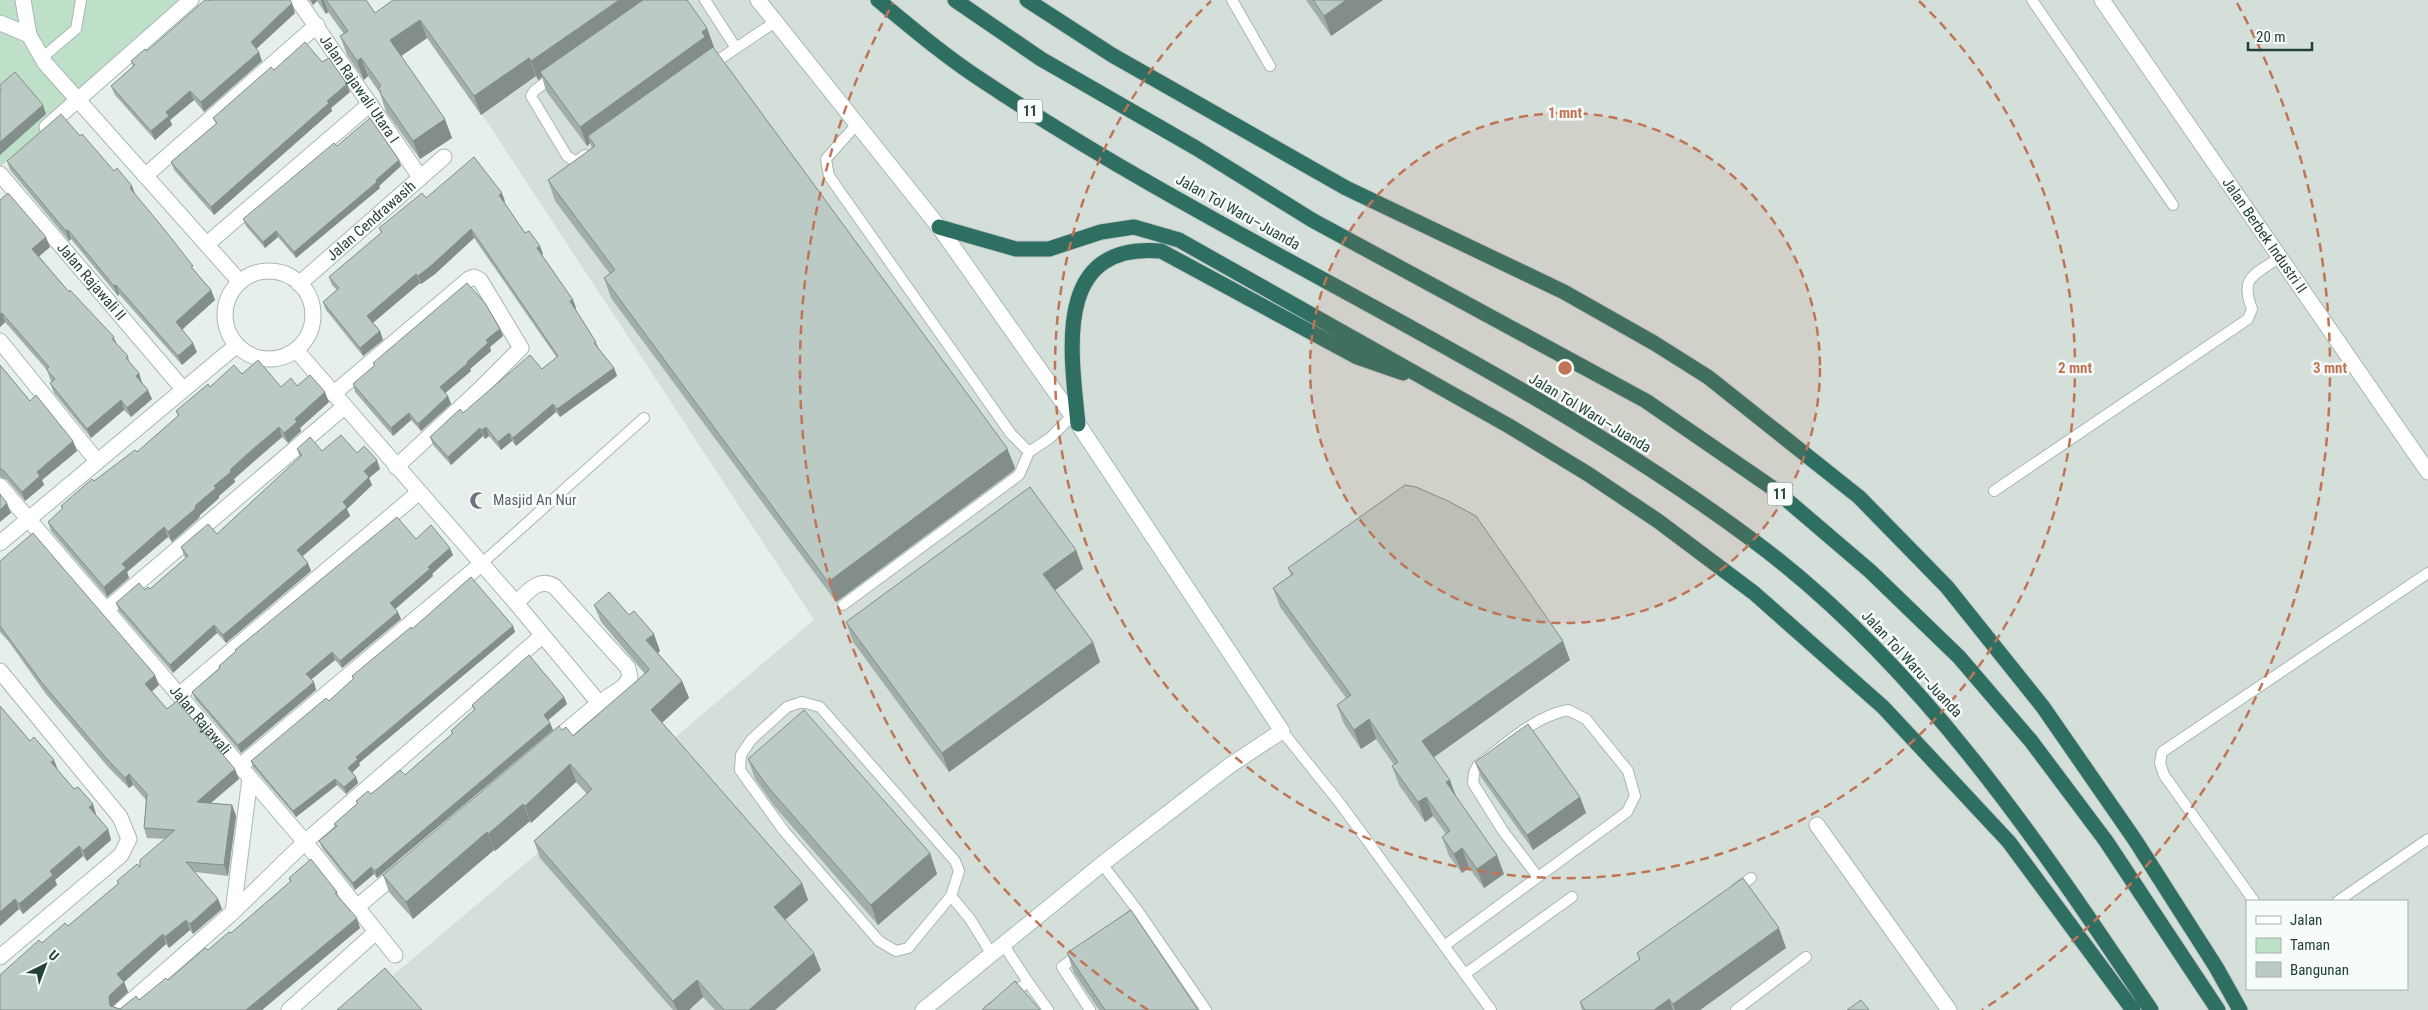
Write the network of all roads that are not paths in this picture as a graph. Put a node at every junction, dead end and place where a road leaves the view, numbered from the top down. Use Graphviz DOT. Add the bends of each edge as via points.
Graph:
graph roads {
  1 [pos="23,0"];
  2 [pos="81,0"];
  3 [pos="190,0"];
  4 [pos="298,0"];
  5 [pos="705,0"];
  6 [pos="758,0"];
  7 [pos="878,0"];
  8 [pos="955,0"];
  9 [pos="1027,0"];
  10 [pos="1232,0"];
  11 [pos="2032,0"];
  12 [pos="2102,0"];
  13 [pos="775,22"];
  14 [pos="0,23"];
  15 [pos="317,25"];
  16 [pos="29,35"];
  17 [pos="736,48"];
  18 [pos="42,58"];
  19 [pos="1270,66"];
  20 [pos="565,68"];
  21 [pos="704,70"];
  22 [pos="77,100"];
  23 [pos="370,104"];
  24 [pos="857,124"];
  25 [pos="35,136"];
  26 [pos="592,150"];
  27 [pos="444,157"];
  28 [pos="2,167"];
  29 [pos="145,176"];
  30 [pos="420,177"];
  31 [pos="2173,205"];
  32 [pos="939,226"];
  33 [pos="207,244"];
  34 [pos="2280,257"];
  35 [pos="240,282"];
  36 [pos="299,284"];
  37 [pos="0,341"];
  38 [pos="237,345"];
  39 [pos="296,350"];
  40 [pos="1442,387"];
  41 [pos="183,389"];
  42 [pos="333,394"];
  43 [pos="344,407"];
  44 [pos="644,418"];
  45 [pos="1075,420"];
  46 [pos="1029,452"];
  47 [pos="97,461"];
  48 [pos="396,467"];
  49 [pos="2428,472"];
  50 [pos="0,486"];
  51 [pos="418,492"];
  52 [pos="1994,492"];
  53 [pos="28,519"];
  54 [pos="0,543"];
  55 [pos="480,564"];
  56 [pos="2428,573"];
  57 [pos="516,603"];
  58 [pos="843,605"];
  59 [pos="106,610"];
  60 [pos="542,636"];
  61 [pos="0,671"];
  62 [pos="179,694"];
  63 [pos="600,703"];
  64 [pos="1282,731"];
  65 [pos="539,754"];
  66 [pos="240,766"];
  67 [pos="250,778"];
  68 [pos="1817,825"];
  69 [pos="2428,839"];
  70 [pos="305,842"];
  71 [pos="410,862"];
  72 [pos="1102,864"];
  73 [pos="1538,877"];
  74 [pos="1751,878"];
  75 [pos="951,896"];
  76 [pos="1727,896"];
  77 [pos="1572,897"];
  78 [pos="2253,900"];
  79 [pos="2339,900"];
  80 [pos="357,907"];
  81 [pos="1138,911"];
  82 [pos="233,912"];
  83 [pos="1116,927"];
  84 [pos="376,932"];
  85 [pos="1003,944"];
  86 [pos="1093,944"];
  87 [pos="1444,946"];
  88 [pos="991,954"];
  89 [pos="395,956"];
  90 [pos="0,957"];
  91 [pos="1806,957"];
  92 [pos="1465,974"];
  93 [pos="1028,982"];
  94 [pos="1188,983"];
  95 [pos="1178,989"];
  96 [pos="121,1010"];
  97 [pos="289,1010"];
  98 [pos="923,1010"];
  99 [pos="990,1010"];
  100 [pos="1048,1010"];
  101 [pos="1090,1010"];
  102 [pos="1206,1010"];
  103 [pos="1491,1010"];
  104 [pos="1736,1010"];
  105 [pos="1949,1010"];
  106 [pos="2133,1010"];
  107 [pos="2151,1010"];
  108 [pos="2218,1010"];
  109 [pos="2240,1010"];
  1 -- 16 [label="street"];
  2 -- 18 [label="lane" via="76,29"];
  3 -- 22 [label="street"];
  4 -- 15 [label="street, Jalan Rajawali Utara I"];
  5 -- 17 [label="lane"];
  6 -- 13 [label="street"];
  7 -- 107 [label="highway, Jalan Tol Waru–Juanda / 11" via="979,79 1126,171 1517,388 1631,457 1760,546 1838,612 1960,742 2084,909"];
  8 -- 108 [label="highway, Jalan Tol Waru–Juanda / 11" via="1041,58 1312,220 1646,401 1774,490 1856,558 1959,657 2030,741 2106,841"];
  9 -- 109 [label="highway" via="1112,55 1346,188 1564,292 1654,343 1708,376 1859,497 1947,587 2043,708 2135,840"];
  10 -- 19 [label="lane"];
  11 -- 31 [label="lane"];
  12 -- 34 [label="street, Jalan Berbek Industri II"];
  13 -- 17 [label="lane"];
  13 -- 24 [label="street"];
  14 -- 16 [label="street"];
  15 -- 23 [label="street, Jalan Rajawali Utara I"];
  15 -- 29 [label="street"];
  16 -- 18 [label="street"];
  17 -- 21 [label="lane"];
  18 -- 22 [label="street"];
  20 -- 26 [label="lane" via="531,96 568,156 576,162"];
  22 -- 25 [label="street"];
  22 -- 29 [label="street"];
  23 -- 30 [label="street, Jalan Rajawali Utara I"];
  23 -- 33 [label="street"];
  24 -- 32 [label="street"];
  24 -- 46 [label="lane" via="826,160 829,176 1011,434"];
  27 -- 30 [label="street, Jalan Cendrawasih"];
  28 -- 41 [label="street, Jalan Rajawali II"];
  29 -- 33 [label="street"];
  30 -- 36 [label="street, Jalan Cendrawasih"];
  32 -- 40 [label="highway" via="1016,249 1049,249 1101,232 1134,227 1158,232 1178,240"];
  32 -- 45 [label="street"];
  33 -- 35 [label="street"];
  34 -- 49 [label="street, Jalan Berbek Industri II"];
  34 -- 52 [label="lane" via="2249,281 2245,292 2252,309 2248,319"];
  35 -- 36 [label="street" via="257,274 276,272"];
  35 -- 38 [label="street" via="230,296 225,313 228,330"];
  36 -- 39 [label="street" via="312,305 313,318 308,336"];
  37 -- 47 [label="street"];
  38 -- 39 [label="street" via="250,355 266,359 282,358"];
  38 -- 41 [label="street"];
  39 -- 42 [label="street"];
  40 -- 45 [label="highway" via="1357,357 1189,264 1161,251 1139,249 1121,253 1104,263 1086,280 1075,309 1071,356"];
  40 -- 106 [label="highway" via="1581,469 1658,520 1754,593 1883,707 2009,842"];
  41 -- 47 [label="street"];
  42 -- 43 [label="street"];
  42 -- 48 [label="street" via="469,279 480,280 521,348"];
  43 -- 48 [label="street"];
  43 -- 59 [label="street"];
  44 -- 55 [label="lane"];
  45 -- 46 [label="lane"];
  45 -- 64 [label="street"];
  46 -- 58 [label="lane" via="1019,474"];
  47 -- 53 [label="street"];
  48 -- 51 [label="street"];
  50 -- 53 [label="street, Jalan Rajawali"];
  51 -- 55 [label="street"];
  51 -- 62 [label="street"];
  53 -- 54 [label="street"];
  53 -- 59 [label="street, Jalan Rajawali"];
  55 -- 57 [label="street"];
  55 -- 66 [label="street"];
  56 -- 78 [label="lane" via="2162,752 2160,763 2164,775"];
  57 -- 60 [label="street"];
  57 -- 63 [label="street" via="540,582 554,586 628,668 630,678"];
  59 -- 62 [label="street, Jalan Rajawali"];
  60 -- 63 [label="street"];
  60 -- 70 [label="street"];
  61 -- 90 [label="street" via="120,816 129,839 121,855"];
  62 -- 66 [label="street, Jalan Rajawali"];
  63 -- 65 [label="street"];
  64 -- 72 [label="street" via="1229,766"];
  64 -- 87 [label="lane" via="1339,802"];
  66 -- 67 [label="street, Jalan Rajawali"];
  67 -- 70 [label="street, Jalan Rajawali"];
  67 -- 82 [label="street"];
  68 -- 105 [label="street"];
  69 -- 79 [label="lane"];
  70 -- 80 [label="street, Jalan Rajawali"];
  70 -- 82 [label="street"];
  71 -- 80 [label="street"];
  72 -- 81 [label="lane"];
  72 -- 85 [label="street"];
  73 -- 73 [label="lane" via="1627,812 1636,796 1628,772 1616,756 1586,719 1568,710 1550,714 1523,730 1478,766 1474,773 1473,783 1503,831"];
  73 -- 87 [label="lane"];
  74 -- 76 [label="lane"];
  75 -- 75 [label="lane" via="959,871 955,861 820,707 802,702 787,706 751,740 741,755 740,770 784,830 879,941 896,951 908,948"];
  75 -- 88 [label="lane" via="970,919"];
  77 -- 92 [label="lane"];
  80 -- 84 [label="street, Jalan Rajawali"];
  81 -- 83 [label="lane"];
  81 -- 94 [label="lane"];
  82 -- 96 [label="street"];
  84 -- 89 [label="street, Jalan Rajawali"];
  84 -- 97 [label="street"];
  85 -- 88 [label="street"];
  85 -- 93 [label="lane"];
  86 -- 101 [label="lane" via="1062,967"];
  87 -- 92 [label="lane"];
  88 -- 98 [label="street"];
  91 -- 104 [label="lane"];
  92 -- 103 [label="lane"];
  93 -- 99 [label="lane"];
  93 -- 100 [label="lane"];
  94 -- 95 [label="lane"];
  94 -- 102 [label="lane"];
}
